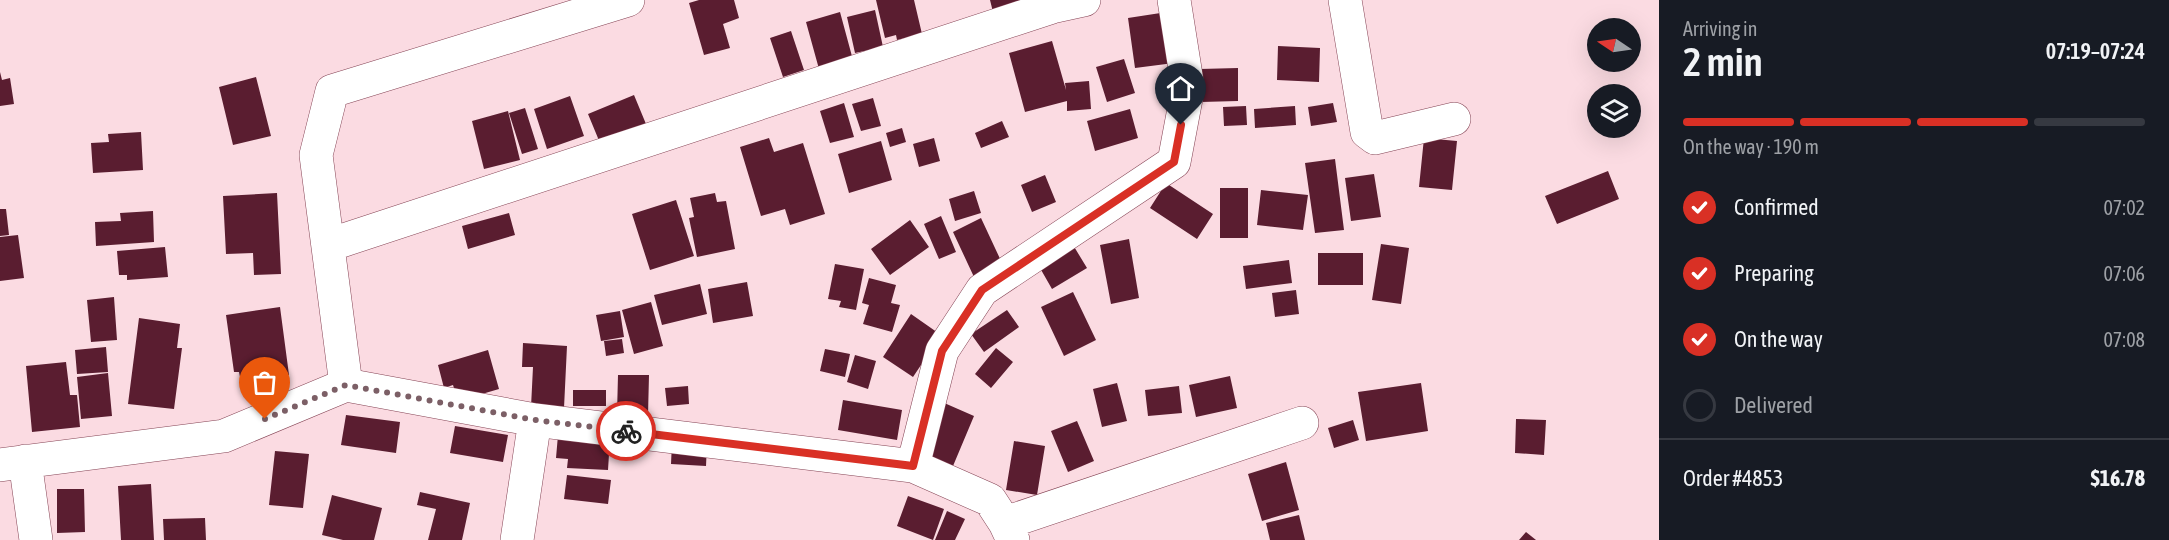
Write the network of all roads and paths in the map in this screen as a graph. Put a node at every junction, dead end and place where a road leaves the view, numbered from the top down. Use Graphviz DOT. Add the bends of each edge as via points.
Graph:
graph roads {
  1 [pos="628,0"];
  2 [pos="1084,0"];
  3 [pos="1174,0"];
  4 [pos="1345,0"];
  5 [pos="1051,4"];
  6 [pos="1454,119"];
  7 [pos="329,245"];
  8 [pos="346,385"];
  9 [pos="535,420"];
  10 [pos="1302,423"];
  11 [pos="12,463"];
  12 [pos="913,466"];
  13 [pos="1009,531"];
  14 [pos="36,540"];
  15 [pos="517,540"];
  1 -- 7 [label="street" via="332,91 316,155"];
  2 -- 5 [label="street"];
  3 -- 12 [label="street" via="1188,88 1174,162 982,290 942,351"];
  4 -- 6 [label="street" via="1367,132 1375,138"];
  5 -- 7 [label="street"];
  7 -- 8 [label="street"];
  8 -- 9 [label="street"];
  8 -- 11 [label="street" via="224,436"];
  9 -- 12 [label="street"];
  9 -- 15 [label="street"];
  10 -- 13 [label="street"];
  11 -- 14 [label="street"];
  12 -- 13 [label="street" via="990,500"];
}
